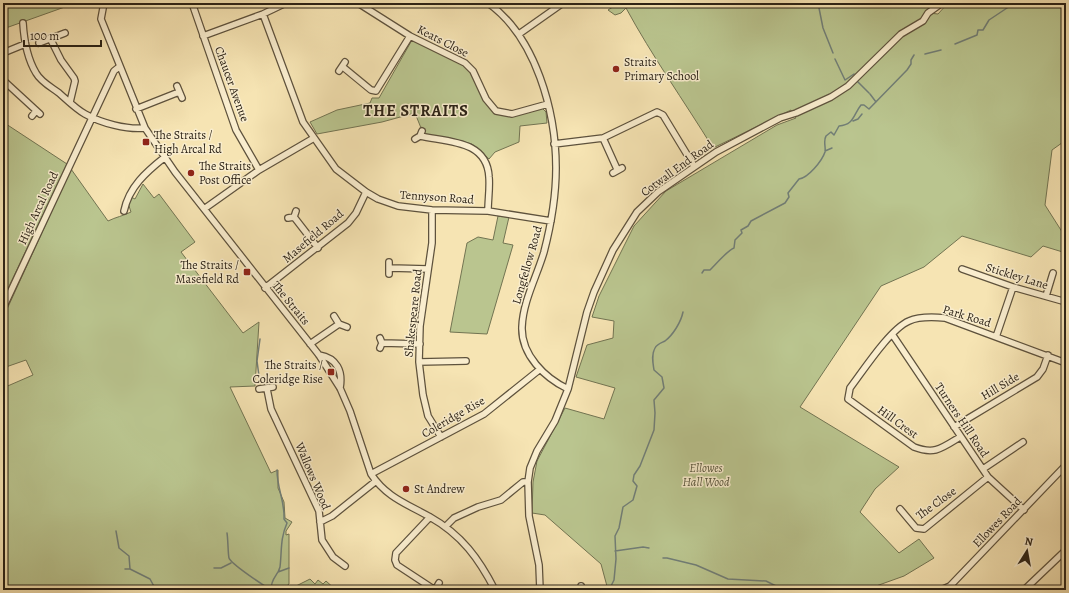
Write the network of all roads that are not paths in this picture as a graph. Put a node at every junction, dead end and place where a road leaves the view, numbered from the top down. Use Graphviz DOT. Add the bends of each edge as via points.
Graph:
graph roads {
  1 [pos="104,3"];
  2 [pos="192,3"];
  3 [pos="286,3"];
  4 [pos="358,3"];
  5 [pos="488,3"];
  6 [pos="563,3"];
  7 [pos="942,3"];
  8 [pos="263,14"];
  9 [pos="23,23"];
  10 [pos="65,33"];
  11 [pos="519,34"];
  12 [pos="203,36"];
  13 [pos="410,36"];
  14 [pos="50,38"];
  15 [pos="39,43"];
  16 [pos="24,44"];
  17 [pos="3,53"];
  18 [pos="119,67"];
  19 [pos="342,67"];
  20 [pos="3,80"];
  21 [pos="177,86"];
  22 [pos="179,92"];
  23 [pos="182,98"];
  24 [pos="70,102"];
  25 [pos="548,104"];
  26 [pos="136,110"];
  27 [pos="36,114"];
  28 [pos="93,118"];
  29 [pos="144,128"];
  30 [pos="419,135"];
  31 [pos="314,138"];
  32 [pos="603,138"];
  33 [pos="554,144"];
  34 [pos="164,157"];
  35 [pos="694,166"];
  36 [pos="259,170"];
  37 [pos="617,170"];
  38 [pos="366,192"];
  39 [pos="204,209"];
  40 [pos="432,210"];
  41 [pos="124,211"];
  42 [pos="296,211"];
  43 [pos="488,211"];
  44 [pos="551,221"];
  45 [pos="318,248"];
  46 [pos="428,269"];
  47 [pos="962,269"];
  48 [pos="1053,273"];
  49 [pos="389,274"];
  50 [pos="1013,287"];
  51 [pos="265,288"];
  52 [pos="1046,296"];
  53 [pos="1066,302"];
  54 [pos="3,308"];
  55 [pos="334,316"];
  56 [pos="339,324"];
  57 [pos="347,327"];
  58 [pos="892,334"];
  59 [pos="996,337"];
  60 [pos="380,343"];
  61 [pos="310,344"];
  62 [pos="420,344"];
  63 [pos="319,355"];
  64 [pos="1048,356"];
  65 [pos="466,361"];
  66 [pos="419,362"];
  67 [pos="1066,363"];
  68 [pos="540,370"];
  69 [pos="340,388"];
  70 [pos="259,389"];
  71 [pos="568,389"];
  72 [pos="848,398"];
  73 [pos="954,427"];
  74 [pos="441,437"];
  75 [pos="960,437"];
  76 [pos="1023,442"];
  77 [pos="1066,465"];
  78 [pos="983,469"];
  79 [pos="372,474"];
  80 [pos="988,477"];
  81 [pos="376,480"];
  82 [pos="528,482"];
  83 [pos="900,509"];
  84 [pos="1024,510"];
  85 [pos="430,517"];
  86 [pos="320,522"];
  87 [pos="445,527"];
  88 [pos="1066,550"];
  89 [pos="345,566"];
  90 [pos="440,583"];
  91 [pos="952,588"];
  92 [pos="435,590"];
  93 [pos="495,590"];
  94 [pos="540,590"];
  95 [pos="549,590"];
  96 [pos="553,590"];
  97 [pos="941,590"];
  98 [pos="1024,590"];
  1 -- 18 [label="street, The Straits" via="101,19"];
  2 -- 12 [label="street, Chaucer Avenue"];
  3 -- 8 [label="street"];
  4 -- 13 [label="street, Keats Close"];
  5 -- 11 [label="street, Longfellow Road"];
  6 -- 11 [label="street"];
  7 -- 35 [label="street, Cotwall End Road" via="928,13 923,21 900,34 848,86 831,97 754,131"];
  8 -- 12 [label="street"];
  8 -- 31 [label="street, Tennyson Road" via="303,122"];
  9 -- 16 [label="street"];
  10 -- 14 [label="street"];
  11 -- 25 [label="street, Longfellow Road" via="542,82"];
  12 -- 36 [label="street, Chaucer Avenue" via="236,130"];
  13 -- 19 [label="street" via="376,90 371,90"];
  13 -- 25 [label="street, Keats Close" via="469,67 491,107 498,112 512,114"];
  14 -- 15 [label="street"];
  14 -- 24 [label="street" via="75,81"];
  16 -- 17 [label="street"];
  16 -- 24 [label="street" via="38,76"];
  18 -- 26 [label="street, The Straits"];
  18 -- 28 [label="street, High Arcal Road" via="114,71"];
  20 -- 27 [label="street"];
  21 -- 22 [label="street"];
  22 -- 23 [label="street"];
  22 -- 26 [label="street"];
  24 -- 28 [label="street"];
  25 -- 33 [label="street, Longfellow Road"];
  26 -- 29 [label="street, The Straits"];
  28 -- 29 [label="street" via="133,129"];
  28 -- 54 [label="street, High Arcal Road"];
  29 -- 34 [label="street, The Straits"];
  30 -- 43 [label="street" via="470,146 480,155 488,171"];
  31 -- 36 [label="street"];
  31 -- 38 [label="street, Tennyson Road" via="336,169"];
  32 -- 33 [label="street"];
  32 -- 35 [label="street" via="657,112 663,115"];
  32 -- 37 [label="street"];
  33 -- 44 [label="street, Longfellow Road" via="556,168"];
  34 -- 39 [label="street, The Straits"];
  34 -- 41 [label="street" via="139,179 123,204"];
  35 -- 71 [label="street, Cotwall End Road" via="658,192 637,212 613,250 587,312"];
  36 -- 39 [label="street"];
  38 -- 40 [label="street, Tennyson Road" via="398,206"];
  38 -- 45 [label="street, Masefield Road" via="352,219"];
  39 -- 51 [label="street, The Straits"];
  40 -- 43 [label="street, Tennyson Road"];
  40 -- 46 [label="street, Shakespeare Road" via="432,243"];
  42 -- 45 [label="street" via="291,217"];
  43 -- 44 [label="street, Tennyson Road"];
  44 -- 68 [label="street, Longfellow Road" via="522,327 525,345"];
  45 -- 51 [label="street, Masefield Road"];
  46 -- 49 [label="street" via="389,265"];
  46 -- 62 [label="street, Shakespeare Road"];
  47 -- 50 [label="street, Stickley Lane"];
  48 -- 52 [label="street"];
  50 -- 52 [label="street, Stickley Lane"];
  50 -- 59 [label="street"];
  51 -- 61 [label="street, The Straits"];
  52 -- 53 [label="street, Stickley Lane"];
  55 -- 56 [label="street"];
  56 -- 57 [label="street"];
  56 -- 61 [label="street"];
  58 -- 59 [label="street, Park Road" via="908,321 932,317 945,318"];
  58 -- 72 [label="street, Park Road" via="850,388"];
  58 -- 73 [label="street, Turners Hill Road"];
  59 -- 64 [label="street, Park Road"];
  60 -- 62 [label="street"];
  61 -- 63 [label="street, The Straits"];
  62 -- 66 [label="street, Shakespeare Road"];
  63 -- 69 [label="street, The Straits"];
  63 -- 69 [label="street" via="334,361 341,374"];
  64 -- 67 [label="street, Park Road"];
  64 -- 73 [label="street, Hill Side" via="1037,377"];
  65 -- 66 [label="street"];
  66 -- 74 [label="street, Shakespeare Road" via="428,416"];
  68 -- 71 [label="street, Longfellow Road" via="557,384"];
  68 -- 74 [label="street, Coleridge Rise" via="484,414"];
  69 -- 79 [label="street, The Straits"];
  70 -- 86 [label="street, Wallows Wood" via="270,388 271,409 319,511"];
  71 -- 82 [label="street, Cotwall End Road" via="555,421 532,461"];
  72 -- 75 [label="street, Hill Crest" via="918,449 936,451"];
  73 -- 75 [label="street, Turners Hill Road"];
  74 -- 79 [label="street, Coleridge Rise"];
  75 -- 78 [label="street, Turners Hill Road"];
  76 -- 78 [label="street"];
  77 -- 84 [label="street, Ellowes Road"];
  78 -- 80 [label="street, Turners Hill Road"];
  79 -- 81 [label="street, The Straits"];
  80 -- 83 [label="street, The Close" via="924,528 916,528"];
  80 -- 84 [label="street, Turners Hill Road"];
  81 -- 85 [label="street, The Straits" via="385,492 398,501"];
  81 -- 86 [label="street" via="332,516"];
  82 -- 87 [label="street" via="523,482 501,500 454,518"];
  82 -- 94 [label="street, Cotwall End Road" via="529,516 539,565"];
  84 -- 91 [label="street, Ellowes Road"];
  85 -- 87 [label="street, The Straits"];
  85 -- 92 [label="street" via="396,553 395,560 397,565"];
  86 -- 89 [label="street, Wallows Wood" via="322,540 333,557"];
  87 -- 93 [label="street, The Straits" via="467,546"];
  88 -- 98 [label="street"];
  90 -- 92 [label="street"];
  91 -- 97 [label="street, Ellowes Road"];
  95 -- 96 [label="street"];
}
